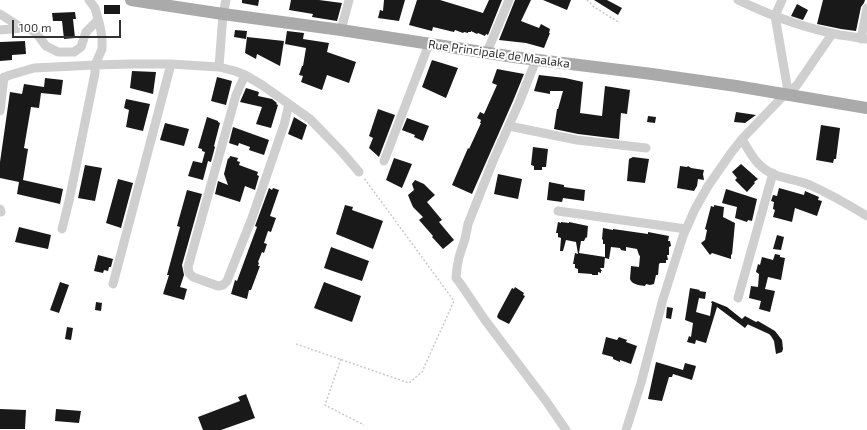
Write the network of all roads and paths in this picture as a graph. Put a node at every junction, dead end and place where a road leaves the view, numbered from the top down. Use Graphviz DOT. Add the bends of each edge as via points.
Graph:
graph roads {
  1 [pos="89,0"];
  2 [pos="136,0"];
  3 [pos="226,0"];
  4 [pos="349,0"];
  5 [pos="509,0"];
  6 [pos="587,0"];
  7 [pos="738,0"];
  8 [pos="782,0"];
  9 [pos="867,8"];
  10 [pos="0,14"];
  11 [pos="223,14"];
  12 [pos="774,16"];
  13 [pos="98,20"];
  14 [pos="620,23"];
  15 [pos="22,28"];
  16 [pos="0,30"];
  17 [pos="341,30"];
  18 [pos="832,34"];
  19 [pos="864,39"];
  20 [pos="429,44"];
  21 [pos="487,52"];
  22 [pos="536,60"];
  23 [pos="171,64"];
  24 [pos="95,65"];
  25 [pos="219,66"];
  26 [pos="244,74"];
  27 [pos="2,78"];
  28 [pos="787,92"];
  29 [pos="289,104"];
  30 [pos="867,108"];
  31 [pos="0,111"];
  32 [pos="509,126"];
  33 [pos="742,139"];
  34 [pos="646,148"];
  35 [pos="384,161"];
  36 [pos="359,172"];
  37 [pos="773,174"];
  38 [pos="558,211"];
  39 [pos="867,216"];
  40 [pos="62,228"];
  41 [pos="686,229"];
  42 [pos="113,284"];
  43 [pos="738,298"];
  44 [pos="296,344"];
  45 [pos="341,359"];
  46 [pos="364,425"];
  47 [pos="566,430"];
  48 [pos="626,430"];
  1 -- 13 [label="street" via="95,8"];
  2 -- 11 [label="main road, Rue Principale de Maalaka"];
  3 -- 11 [label="street"];
  4 -- 17 [label="street"];
  5 -- 21 [label="street"];
  6 -- 14 [label="path"];
  7 -- 12 [label="street"];
  8 -- 12 [label="street"];
  9 -- 19 [label="street"];
  10 -- 15 [label="street"];
  11 -- 17 [label="main road, Rue Principale de Maalaka"];
  11 -- 25 [label="street"];
  12 -- 18 [label="street"];
  12 -- 28 [label="street"];
  13 -- 15 [label="street" via="86,32 81,47 74,52 58,52 46,46 30,29"];
  13 -- 24 [label="street" via="102,49"];
  15 -- 16 [label="street"];
  17 -- 20 [label="main road, Rue Principale de Maalaka"];
  18 -- 19 [label="street"];
  18 -- 28 [label="street" via="797,85"];
  20 -- 21 [label="main road, Rue Principale de Maalaka"];
  20 -- 35 [label="street"];
  21 -- 22 [label="main road, Rue Principale de Maalaka"];
  22 -- 28 [label="main road, Rue Principale de Maalaka"];
  22 -- 32 [label="street"];
  23 -- 24 [label="street"];
  23 -- 25 [label="street"];
  23 -- 42 [label="street"];
  24 -- 27 [label="street" via="34,68"];
  24 -- 40 [label="street"];
  25 -- 26 [label="street"];
  26 -- 29 [label="street"];
  26 -- 29 [label="street" via="188,267 193,277 218,286 224,285 227,281 284,125"];
  27 -- 31 [label="street"];
  28 -- 30 [label="main road, Rue Principale de Maalaka"];
  28 -- 33 [label="street"];
  29 -- 36 [label="street" via="310,119"];
  32 -- 34 [label="street" via="577,140"];
  32 -- 47 [label="street" via="468,224 456,278"];
  33 -- 37 [label="street" via="754,160"];
  33 -- 41 [label="street" via="708,186"];
  36 -- 45 [label="path" via="454,301 422,372 409,383"];
  37 -- 39 [label="street" via="809,184"];
  37 -- 43 [label="street"];
  38 -- 41 [label="street"];
  41 -- 48 [label="street" via="663,299"];
  44 -- 45 [label="path"];
  45 -- 46 [label="path" via="325,405"];
}
